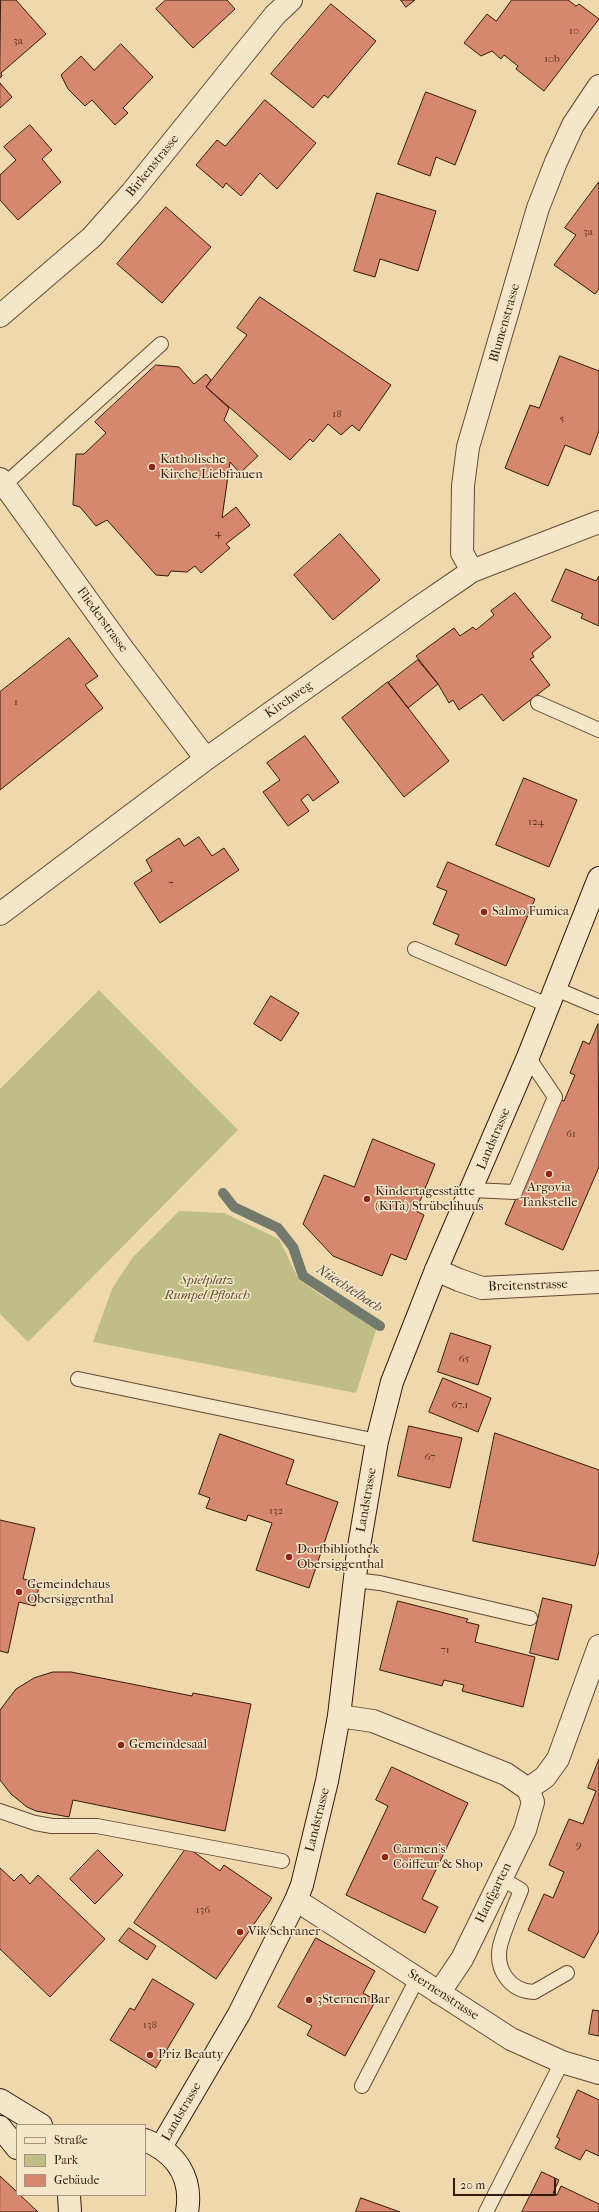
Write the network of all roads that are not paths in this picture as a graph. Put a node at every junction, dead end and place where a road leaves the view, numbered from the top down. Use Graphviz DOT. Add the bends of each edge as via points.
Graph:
graph roads {
  1 [pos="291,0"];
  2 [pos="599,86"];
  3 [pos="0,316"];
  4 [pos="161,344"];
  5 [pos="2,482"];
  6 [pos="599,522"];
  7 [pos="472,571"];
  8 [pos="538,703"];
  9 [pos="599,730"];
  10 [pos="206,759"];
  11 [pos="599,878"];
  12 [pos="0,914"];
  13 [pos="415,949"];
  14 [pos="553,998"];
  15 [pos="599,1006"];
  16 [pos="528,1057"];
  17 [pos="472,1190"];
  18 [pos="436,1270"];
  19 [pos="599,1282"];
  20 [pos="78,1379"];
  21 [pos="377,1441"];
  22 [pos="354,1580"];
  23 [pos="530,1618"];
  24 [pos="599,1646"];
  25 [pos="339,1716"];
  26 [pos="528,1789"];
  27 [pos="0,1811"];
  28 [pos="282,1861"];
  29 [pos="501,1878"];
  30 [pos="296,1900"];
  31 [pos="567,1973"];
  32 [pos="417,1979"];
  33 [pos="439,1993"];
  34 [pos="562,2062"];
  35 [pos="599,2072"];
  36 [pos="362,2086"];
  37 [pos="0,2100"];
  38 [pos="39,2124"];
  39 [pos="0,2127"];
  40 [pos="153,2144"];
  41 [pos="16,2147"];
  42 [pos="187,2212"];
  43 [pos="486,2212"];
  1 -- 3 [label="street, Birkenstrasse" via="275,15 92,238"];
  2 -- 7 [label="street, Blumenstrasse" via="573,125 538,208 468,448 463,486 462,553"];
  4 -- 5 [label="lane"];
  5 -- 10 [label="street, Fliederstrasse"];
  6 -- 7 [label="street, Kirchweg"];
  7 -- 10 [label="street, Kirchweg"];
  8 -- 9 [label="lane"];
  10 -- 12 [label="street, Kirchweg"];
  11 -- 14 [label="street, Landstrasse"];
  13 -- 14 [label="lane"];
  14 -- 15 [label="lane"];
  14 -- 16 [label="street, Landstrasse"];
  16 -- 17 [label="street, Landstrasse"];
  16 -- 17 [label="lane" via="555,1097 515,1192"];
  17 -- 18 [label="street, Landstrasse"];
  18 -- 19 [label="street, Breitenstrasse" via="482,1288"];
  18 -- 21 [label="street, Landstrasse" via="392,1382"];
  20 -- 21 [label="lane"];
  21 -- 22 [label="street, Landstrasse"];
  22 -- 23 [label="lane" via="380,1582"];
  22 -- 25 [label="street, Landstrasse"];
  24 -- 26 [label="street" via="558,1759 545,1778"];
  25 -- 26 [label="street" via="373,1721 506,1774"];
  25 -- 30 [label="street, Landstrasse" via="327,1781"];
  26 -- 29 [label="street, Hanfgarten" via="534,1802 525,1830"];
  27 -- 28 [label="lane" via="35,1823 52,1826 97,1826"];
  29 -- 31 [label="lane" via="521,1890 500,1947 500,1966 508,1981 516,1988 534,1992"];
  29 -- 33 [label="street, Hanfgarten" via="462,1959"];
  30 -- 32 [label="street, Sternenstrasse"];
  30 -- 40 [label="street, Landstrasse" via="239,2014"];
  32 -- 33 [label="street, Sternenstrasse"];
  32 -- 36 [label="lane"];
  33 -- 34 [label="street, Sternenstrasse" via="511,2039"];
  34 -- 35 [label="street, Sternenstrasse"];
  34 -- 43 [label="lane"];
  37 -- 38 [label="street"];
  39 -- 41 [label="street"];
  40 -- 42 [label="street" via="175,2159 184,2175 189,2192"];
}
